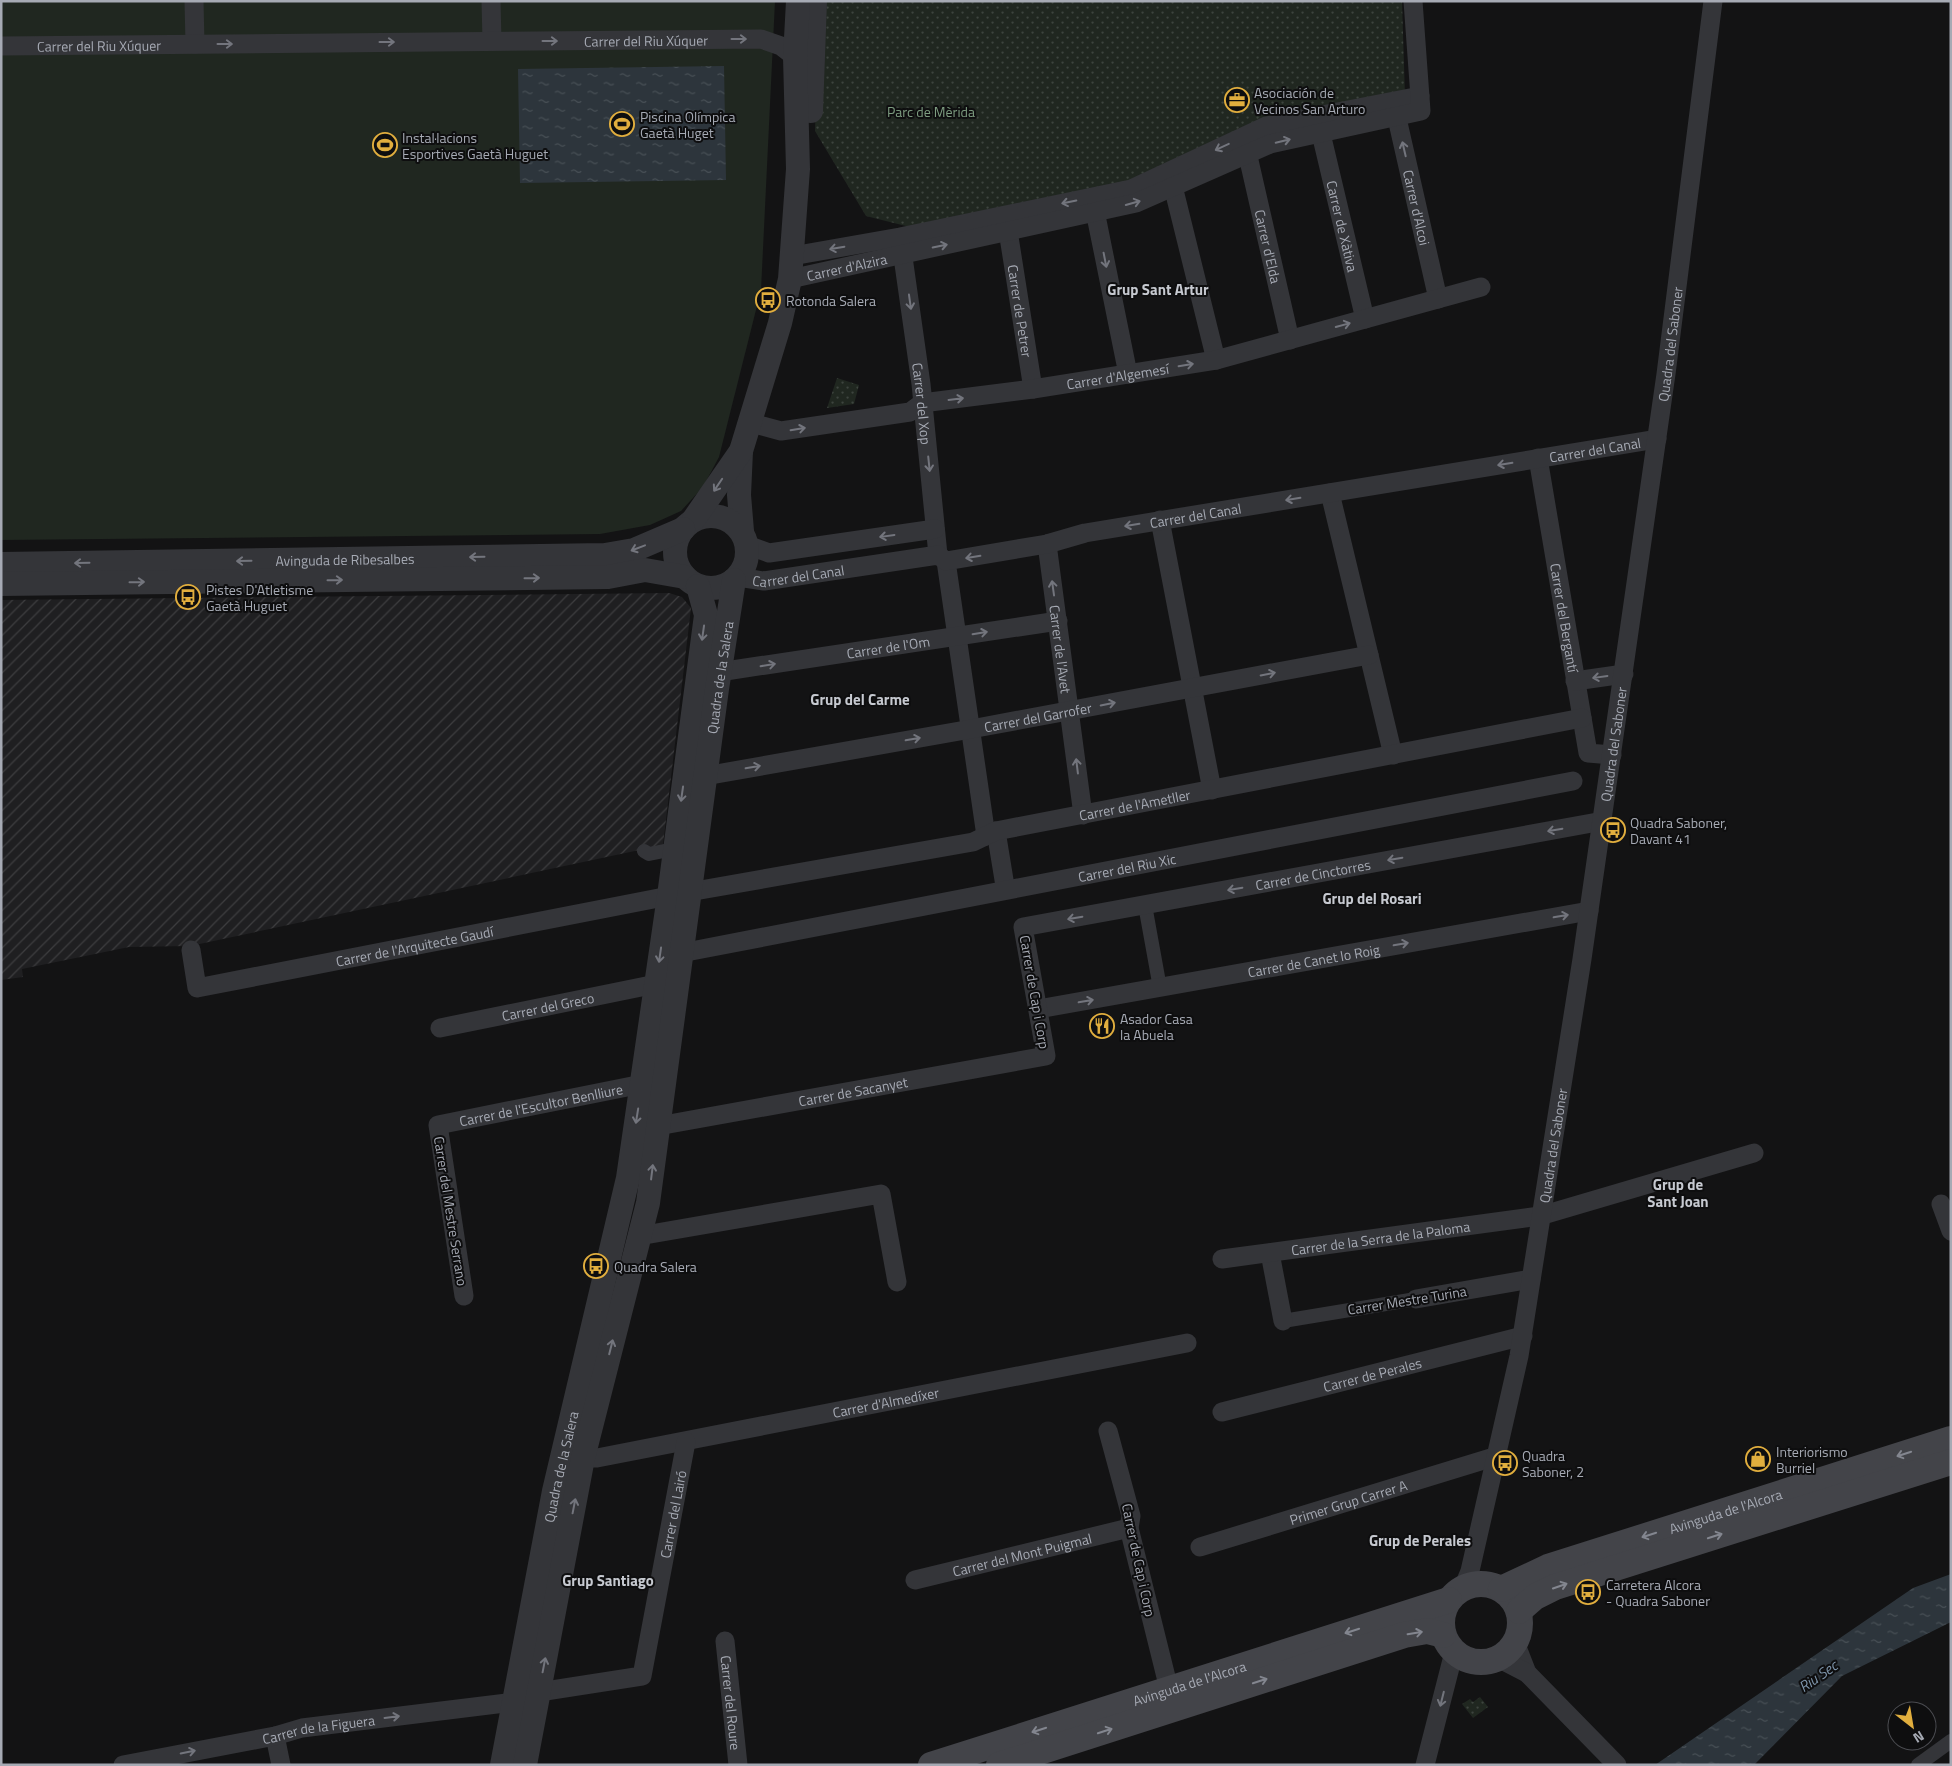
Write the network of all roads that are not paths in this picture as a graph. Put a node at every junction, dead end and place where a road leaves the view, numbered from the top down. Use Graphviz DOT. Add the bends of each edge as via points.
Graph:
graph roads {
  1 [pos="194,1"];
  2 [pos="491,1"];
  3 [pos="798,1"];
  4 [pos="805,1"];
  5 [pos="814,1"];
  6 [pos="1413,1"];
  7 [pos="1714,1"];
  8 [pos="492,41"];
  9 [pos="195,44"];
  10 [pos="1,46"];
  11 [pos="803,60"];
  12 [pos="1395,109"];
  13 [pos="1318,124"];
  14 [pos="1245,146"];
  15 [pos="1171,179"];
  16 [pos="1093,204"];
  17 [pos="1007,223"];
  18 [pos="902,245"];
  19 [pos="791,267"];
  20 [pos="1481,287"];
  21 [pos="1438,299"];
  22 [pos="1365,319"];
  23 [pos="1290,340"];
  24 [pos="1216,360"];
  25 [pos="1128,374"];
  26 [pos="1033,389"];
  27 [pos="922,403"];
  28 [pos="750,423"];
  29 [pos="1657,439"];
  30 [pos="741,451"];
  31 [pos="1538,458"];
  32 [pos="1330,493"];
  33 [pos="1160,520"];
  34 [pos="689,524"];
  35 [pos="935,529"];
  36 [pos="744,538"];
  37 [pos="1047,544"];
  38 [pos="942,558"];
  39 [pos="1,564"];
  40 [pos="736,578"];
  41 [pos="691,581"];
  42 [pos="1,584"];
  43 [pos="1058,621"];
  44 [pos="957,636"];
  45 [pos="1369,655"];
  46 [pos="719,672"];
  47 [pos="1624,674"];
  48 [pos="1576,681"];
  49 [pos="1192,688"];
  50 [pos="1071,711"];
  51 [pos="1582,718"];
  52 [pos="971,730"];
  53 [pos="1393,755"];
  54 [pos="1612,755"];
  55 [pos="695,773"];
  56 [pos="1573,781"];
  57 [pos="1212,790"];
  58 [pos="1083,815"];
  59 [pos="1603,821"];
  60 [pos="991,834"];
  61 [pos="674,849"];
  62 [pos="644,851"];
  63 [pos="1005,886"];
  64 [pos="679,894"];
  65 [pos="1145,905"];
  66 [pos="1590,911"];
  67 [pos="1024,927"];
  68 [pos="191,950"];
  69 [pos="681,953"];
  70 [pos="666,984"];
  71 [pos="1160,988"];
  72 [pos="1038,1009"];
  73 [pos="440,1028"];
  74 [pos="1046,1056"];
  75 [pos="653,1082"];
  76 [pos="438,1126"];
  77 [pos="658,1126"];
  78 [pos="1754,1153"];
  79 [pos="623,1198"];
  80 [pos="648,1203"];
  81 [pos="1940,1204"];
  82 [pos="1540,1216"];
  83 [pos="1951,1231"];
  84 [pos="615,1234"];
  85 [pos="639,1236"];
  86 [pos="1270,1252"];
  87 [pos="1222,1259"];
  88 [pos="1531,1280"];
  89 [pos="898,1282"];
  90 [pos="464,1296"];
  91 [pos="1416,1299"];
  92 [pos="1283,1321"];
  93 [pos="1522,1336"];
  94 [pos="1187,1343"];
  95 [pos="1222,1412"];
  96 [pos="1108,1432"];
  97 [pos="1951,1439"];
  98 [pos="686,1442"];
  99 [pos="1497,1456"];
  100 [pos="583,1458"];
  101 [pos="1951,1462"];
  102 [pos="1129,1528"];
  103 [pos="1200,1547"];
  104 [pos="915,1580"];
  105 [pos="1473,1586"];
  106 [pos="1519,1611"];
  107 [pos="725,1642"];
  108 [pos="1448,1643"];
  109 [pos="1506,1650"];
  110 [pos="1168,1689"];
  111 [pos="539,1692"];
  112 [pos="514,1702"];
  113 [pos="275,1736"];
  114 [pos="1951,1741"];
  115 [pos="1613,1761"];
  116 [pos="123,1765"];
  117 [pos="281,1765"];
  118 [pos="502,1765"];
  119 [pos="525,1765"];
  120 [pos="738,1765"];
  121 [pos="931,1765"];
  122 [pos="999,1765"];
  123 [pos="1425,1765"];
  124 [pos="1918,1765"];
  1 -- 9 [label="street"];
  2 -- 8 [label="street"];
  3 -- 11 [label="street"];
  4 -- 11 [label="street"];
  5 -- 11 [label="street"];
  6 -- 12 [label="street, Carrer d'Alzira" via="1421,103"];
  7 -- 29 [label="street, Quadra del Saboner"];
  9 -- 8 [label="street, Carrer del Riu Xúquer, one-way"];
  8 -- 11 [label="street, Carrer del Riu Xúquer, one-way" via="761,39 781,46"];
  9 -- 10 [label="street, Carrer del Riu Xúquer"];
  11 -- 19 [label="street" via="810,126 798,169"];
  12 -- 13 [label="street, Carrer d'Alzira"];
  21 -- 12 [label="street, Carrer d'Alcoi, one-way"];
  13 -- 14 [label="street, Carrer d'Alzira" via="1266,126"];
  13 -- 22 [label="street, Carrer de Xàtiva"];
  14 -- 15 [label="street, Carrer d'Alzira"];
  14 -- 23 [label="street, Carrer d'Elda"];
  15 -- 16 [label="street, Carrer d'Alzira" via="1131,189"];
  15 -- 24 [label="street"];
  16 -- 17 [label="street, Carrer d'Alzira"];
  16 -- 25 [label="street, one-way"];
  17 -- 18 [label="street, Carrer d'Alzira"];
  17 -- 26 [label="street, Carrer de Petrer"];
  18 -- 19 [label="street, Carrer d'Alzira"];
  18 -- 27 [label="street, Carrer del Xop, one-way"];
  19 -- 28 [label="street" via="780,323"];
  20 -- 21 [label="street, Carrer d'Algemesí"];
  21 -- 22 [label="street, Carrer d'Algemesí"];
  23 -- 22 [label="street, Carrer d'Algemesí, one-way"];
  23 -- 24 [label="street, Carrer d'Algemesí"];
  25 -- 24 [label="street, Carrer d'Algemesí, one-way"];
  25 -- 26 [label="street, Carrer d'Algemesí"];
  27 -- 26 [label="street, Carrer d'Algemesí, one-way"];
  28 -- 27 [label="street, Carrer d'Algemesí, one-way" via="781,431 910,412"];
  27 -- 35 [label="street, Carrer del Xop, one-way"];
  28 -- 30 [label="street"];
  29 -- 31 [label="street, Carrer del Canal"];
  29 -- 47 [label="street, Quadra del Saboner"];
  30 -- 34 [label="street, one-way"];
  30 -- 36 [label="street" via="739,495"];
  31 -- 32 [label="street, Carrer del Canal, one-way"];
  31 -- 48 [label="street, Carrer del Bergantí"];
  32 -- 33 [label="street, Carrer del Canal, one-way"];
  32 -- 45 [label="street"];
  33 -- 37 [label="street, Carrer del Canal, one-way" via="1085,533"];
  33 -- 49 [label="street"];
  34 -- 36 [label="street" via="712,515 728,520"];
  34 -- 39 [label="street, Avinguda de Ribesalbes, one-way" via="634,550 605,555"];
  34 -- 41 [label="street" via="674,553"];
  35 -- 36 [label="street, Carrer del Canal, one-way" via="769,553"];
  35 -- 38 [label="street, Carrer del Xop"];
  36 -- 40 [label="street" via="746,562"];
  37 -- 38 [label="street, Carrer del Canal, one-way"];
  43 -- 37 [label="street, Carrer de l'Avet, one-way"];
  38 -- 40 [label="street, Carrer del Canal" via="764,581"];
  38 -- 44 [label="street, Carrer del Xop"];
  40 -- 41 [label="street" via="717,588"];
  40 -- 46 [label="street, Quadra de la Salera"];
  42 -- 41 [label="street, Avinguda de Ribesalbes, one-way" via="608,577 645,570"];
  41 -- 55 [label="street, Quadra de la Salera, one-way" via="706,615"];
  44 -- 43 [label="street, Carrer de l'Om, one-way"];
  43 -- 50 [label="street, Carrer de l'Avet"];
  46 -- 44 [label="street, Carrer de l'Om, one-way"];
  44 -- 52 [label="street, Carrer del Xop"];
  49 -- 45 [label="street, Carrer del Garrofer, one-way"];
  45 -- 53 [label="street"];
  46 -- 55 [label="street, Quadra de la Salera"];
  47 -- 48 [label="street, one-way"];
  47 -- 54 [label="street, Quadra del Saboner"];
  48 -- 51 [label="street, Carrer del Bergantí"];
  50 -- 49 [label="street, Carrer del Garrofer, one-way"];
  49 -- 57 [label="street"];
  50 -- 52 [label="street, Carrer del Garrofer"];
  58 -- 50 [label="street, Carrer de l'Avet, one-way"];
  51 -- 53 [label="street, Carrer de l'Ametller"];
  51 -- 54 [label="street, Carrer del Bergantí" via="1588,753"];
  55 -- 52 [label="street, Carrer del Garrofer, one-way"];
  52 -- 60 [label="street, Carrer del Xop"];
  53 -- 57 [label="street, Carrer de l'Ametller"];
  54 -- 59 [label="street, Quadra del Saboner"];
  55 -- 61 [label="street, Quadra de la Salera, one-way"];
  55 -- 64 [label="street, Quadra de la Salera"];
  56 -- 69 [label="street, Carrer del Riu Xic"];
  57 -- 58 [label="street, Carrer de l'Ametller"];
  58 -- 60 [label="street, Carrer de l'Ametller"];
  59 -- 65 [label="street, Carrer de Cinctorres, one-way"];
  59 -- 66 [label="street, Quadra del Saboner"];
  60 -- 63 [label="street, Carrer del Xop"];
  60 -- 64 [label="street, Carrer de l'Ametller" via="973,842"];
  61 -- 62 [label="street" via="649,854"];
  61 -- 64 [label="street, Quadra de la Salera"];
  64 -- 68 [label="street, Carrer de l'Arquitecte Gaudí" via="197,988"];
  64 -- 69 [label="street, Quadra de la Salera"];
  64 -- 70 [label="street, Quadra de la Salera, one-way"];
  65 -- 67 [label="street, Carrer de Cinctorres, one-way"];
  65 -- 71 [label="street"];
  71 -- 66 [label="street, Carrer de Canet lo Roig, one-way"];
  66 -- 82 [label="street, Quadra del Saboner"];
  67 -- 72 [label="street, Carrer de Cap i Corp"];
  69 -- 70 [label="street, Quadra de la Salera"];
  70 -- 73 [label="street, Carrer del Greco"];
  70 -- 75 [label="street, Quadra de la Salera"];
  72 -- 71 [label="street, Carrer de Canet lo Roig, one-way"];
  72 -- 74 [label="street, Carrer de Cap i Corp"];
  74 -- 77 [label="street, Carrer de Sacanyet"];
  75 -- 76 [label="street, Carrer de l'Escultor Benlliure"];
  75 -- 77 [label="street, Quadra de la Salera"];
  75 -- 79 [label="street, Quadra de la Salera, one-way"];
  76 -- 90 [label="street, Carrer del Mestre Serrano"];
  80 -- 77 [label="street, Quadra de la Salera, one-way"];
  78 -- 82 [label="street, Carrer de la Serra de la Paloma"];
  79 -- 80 [label="street"];
  79 -- 84 [label="street, Quadra de la Salera"];
  80 -- 85 [label="street, Quadra de la Salera"];
  81 -- 83 [label="street"];
  82 -- 86 [label="street, Carrer de la Serra de la Paloma"];
  82 -- 88 [label="street, Quadra del Saboner"];
  84 -- 85 [label="street"];
  84 -- 112 [label="street, Quadra de la Salera" via="554,1491"];
  85 -- 89 [label="street" via="881,1194"];
  100 -- 85 [label="street, Quadra de la Salera, one-way"];
  86 -- 87 [label="street, Carrer de la Serra de la Paloma"];
  86 -- 92 [label="street"];
  88 -- 91 [label="street, Carrer Mestre Turina"];
  88 -- 93 [label="street, Quadra del Saboner"];
  91 -- 92 [label="street, Carrer Mestre Turina"];
  93 -- 95 [label="street, Carrer de Perales"];
  93 -- 99 [label="street, Quadra del Saboner"];
  94 -- 98 [label="street, Carrer d'Almedíxer" via="865,1404"];
  96 -- 102 [label="street, Carrer de Cap i Corp" via="1130,1516"];
  97 -- 105 [label="main road, Avinguda de l'Alcora, one-way" via="1548,1567"];
  98 -- 100 [label="street, Carrer d'Almedíxer"];
  98 -- 111 [label="street, Carrer del Lairó" via="642,1676"];
  99 -- 103 [label="street, Primer Grup Carrer A"];
  99 -- 105 [label="street, Quadra del Saboner"];
  111 -- 100 [label="street, Quadra de la Salera, one-way"];
  106 -- 101 [label="main road, Avinguda de l'Alcora, one-way" via="1535,1597 1555,1587"];
  102 -- 104 [label="street, Carrer del Mont Puigmal"];
  102 -- 110 [label="street, Carrer de Cap i Corp"];
  105 -- 106 [label="main road" via="1512,1598"];
  105 -- 108 [label="main road" via="1442,1617"];
  105 -- 110 [label="main road, Avinguda de l'Alcora, one-way"];
  106 -- 109 [label="main road" via="1520,1627"];
  107 -- 120 [label="street, Carrer del Roure"];
  108 -- 109 [label="main road" via="1467,1660 1482,1662"];
  122 -- 108 [label="main road, Avinguda de l'Alcora, one-way" via="1404,1635 1427,1631"];
  108 -- 123 [label="street, one-way"];
  109 -- 115 [label="street"];
  110 -- 121 [label="main road, Avinguda de l'Alcora, one-way"];
  111 -- 112 [label="street"];
  111 -- 119 [label="street, Quadra de la Salera"];
  113 -- 112 [label="street, Carrer de la Figuera, one-way" via="302,1728"];
  112 -- 118 [label="street, Quadra de la Salera"];
  116 -- 113 [label="street, Carrer de la Figuera, one-way"];
  113 -- 117 [label="street"];
  114 -- 124 [label="street"];
}
